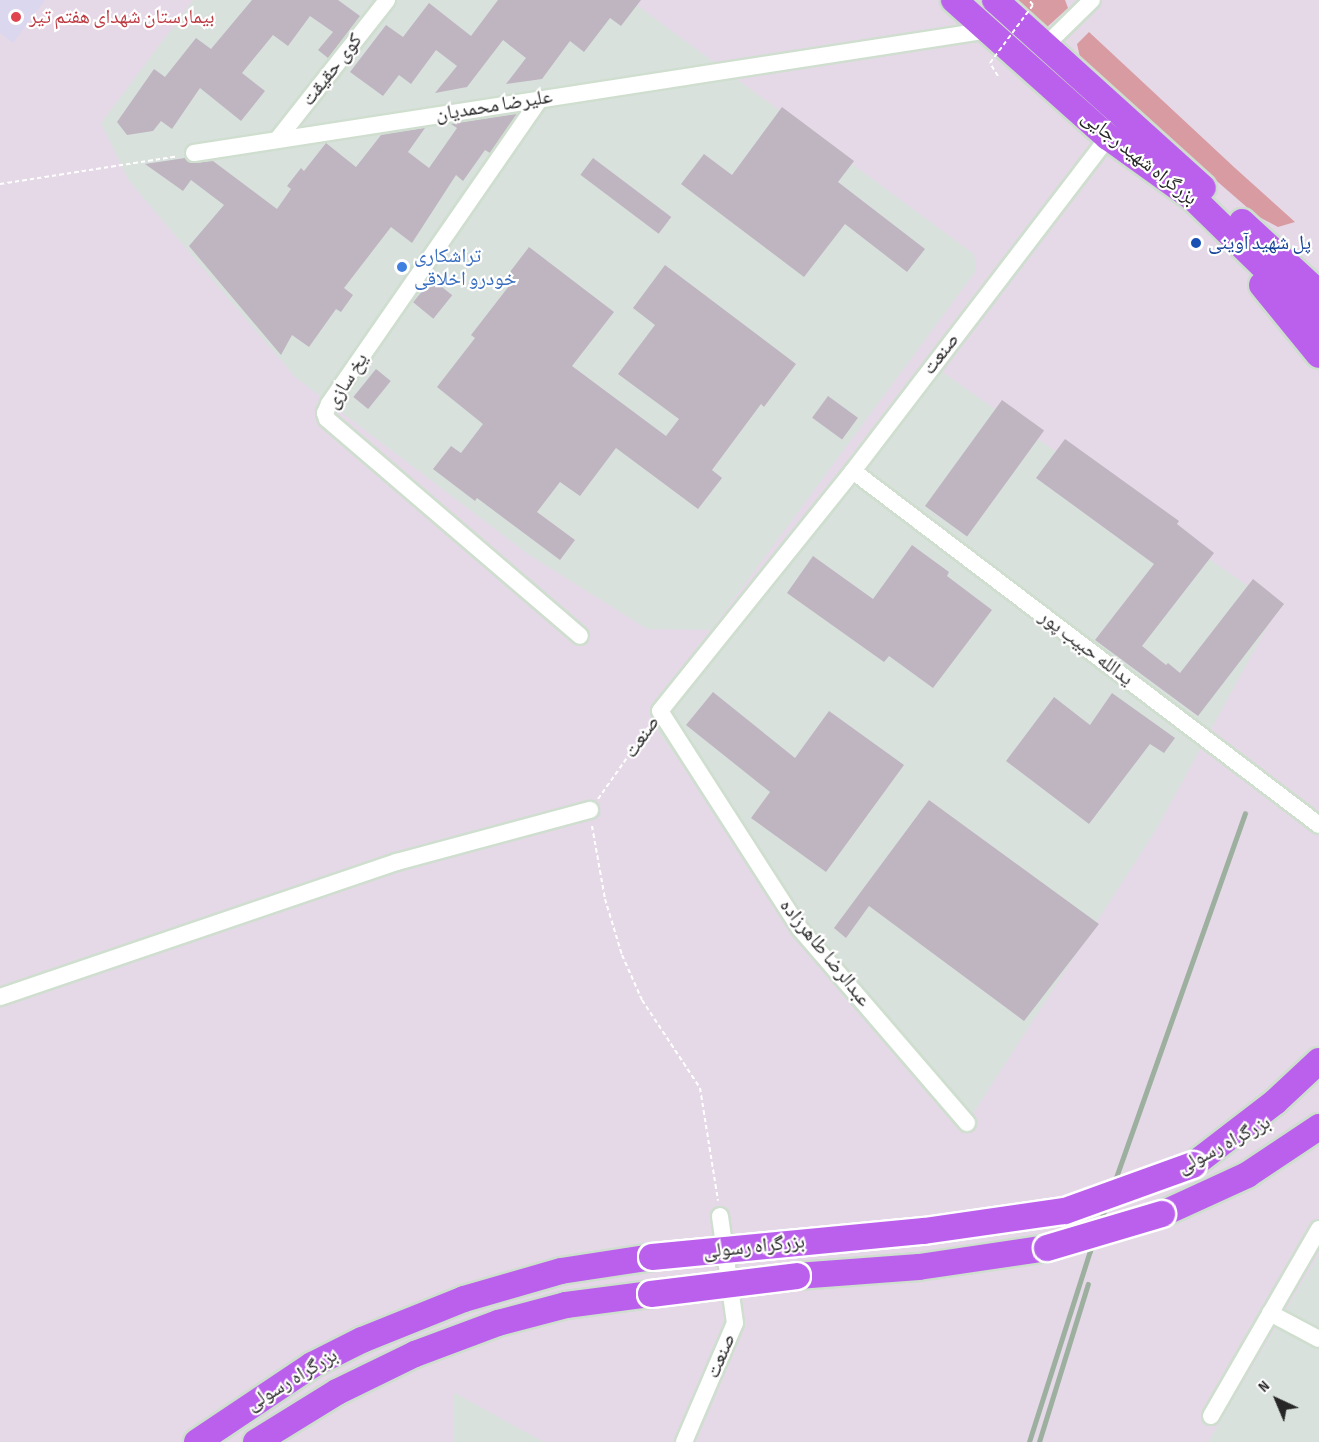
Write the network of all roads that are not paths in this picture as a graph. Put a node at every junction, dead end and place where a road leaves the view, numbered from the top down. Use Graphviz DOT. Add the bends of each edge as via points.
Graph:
graph roads {
  1 [pos="387,0"];
  2 [pos="954,0"];
  3 [pos="995,0"];
  4 [pos="1092,0"];
  5 [pos="989,30"];
  6 [pos="1046,45"];
  7 [pos="540,99"];
  8 [pos="1108,137"];
  9 [pos="277,140"];
  10 [pos="194,153"];
  11 [pos="1203,197"];
  12 [pos="1319,269"];
  13 [pos="1319,293"];
  14 [pos="1319,321"];
  15 [pos="1319,355"];
  16 [pos="852,471"];
  17 [pos="580,636"];
  18 [pos="660,711"];
  19 [pos="590,810"];
  20 [pos="1319,825"];
  21 [pos="0,997"];
  22 [pos="1319,1061"];
  23 [pos="1319,1085"];
  24 [pos="967,1123"];
  25 [pos="1319,1127"];
  26 [pos="1319,1142"];
  27 [pos="1193,1165"];
  28 [pos="1248,1175"];
  29 [pos="720,1216"];
  30 [pos="1319,1229"];
  31 [pos="1270,1312"];
  32 [pos="1319,1339"];
  33 [pos="1212,1416"];
  34 [pos="197,1442"];
  35 [pos="255,1442"];
  36 [pos="684,1442"];
  1 -- 9 [label="street, کوی حقیقت"];
  2 -- 5 [label="highway, بزرگراه شهید رجایی"];
  3 -- 6 [label="highway, بزرگراه شهید رجایی"];
  4 -- 6 [label="street"];
  5 -- 7 [label="street, علیرضا محمدیان"];
  5 -- 8 [label="highway, بزرگراه شهید رجایی"];
  6 -- 11 [label="highway, بزرگراه شهید رجایی"];
  7 -- 9 [label="street, علیرضا محمدیان"];
  7 -- 17 [label="street, یخ سازی" via="325,413 327,419"];
  8 -- 11 [label="highway, بزرگراه شهید رجایی"];
  8 -- 16 [label="street, صنعت"];
  9 -- 10 [label="street, علیرضا محمدیان"];
  11 -- 12 [label="highway"];
  11 -- 13 [label="highway, بزرگراه شهید رجایی"];
  11 -- 14 [label="highway, بزرگراه شهید رجایی"];
  11 -- 15 [label="highway"];
  16 -- 18 [label="street, صنعت"];
  16 -- 20 [label="street, یدالله حبیب پور"];
  18 -- 24 [label="street, عبدالرضا طاهرزاده" via="800,928"];
  19 -- 21 [label="street" via="397,862"];
  22 -- 27 [label="highway" via="1275,1102"];
  23 -- 27 [label="highway, بزرگراه رسولی" via="1282,1114"];
  25 -- 28 [label="highway, بزرگراه رسولی"];
  26 -- 28 [label="highway"];
  27 -- 34 [label="highway, بزرگراه رسولی, bridge" via="1065,1210 924,1231 652,1257 561,1271 464,1299 362,1340 312,1365"];
  28 -- 35 [label="highway, بزرگراه رسولی, bridge" via="1162,1214 1047,1248 919,1268 797,1276 566,1305 498,1323 415,1353 337,1392"];
  29 -- 36 [label="street, صنعت" via="735,1323"];
  30 -- 31 [label="street"];
  31 -- 32 [label="street"];
  31 -- 33 [label="street"];
}
